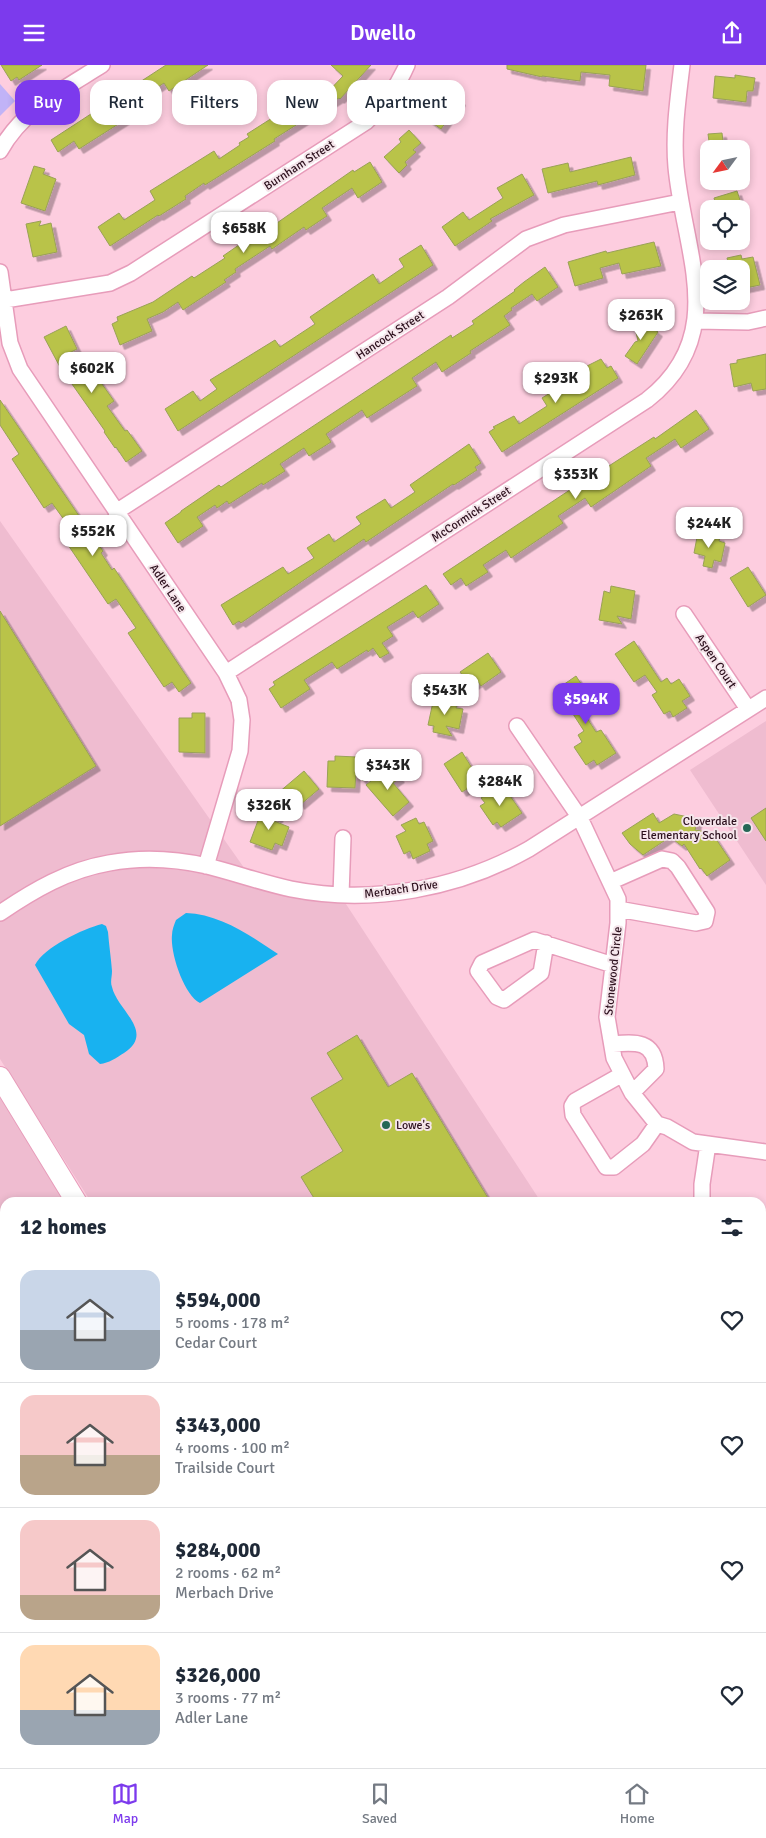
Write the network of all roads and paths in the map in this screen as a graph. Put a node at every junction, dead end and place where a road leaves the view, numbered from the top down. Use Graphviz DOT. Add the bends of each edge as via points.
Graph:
graph roads {
  1 [pos="102,65"];
  2 [pos="406,65"];
  3 [pos="682,65"];
  4 [pos="0,151"];
  5 [pos="680,202"];
  6 [pos="0,272"];
  7 [pos="5,300"];
  8 [pos="766,318"];
  9 [pos="696,321"];
  10 [pos="116,512"];
  11 [pos="684,614"];
  12 [pos="226,673"];
  13 [pos="766,698"];
  14 [pos="748,709"];
  15 [pos="517,726"];
  16 [pos="580,818"];
  17 [pos="343,838"];
  18 [pos="206,866"];
  19 [pos="610,882"];
  20 [pos="341,895"];
  21 [pos="618,909"];
  22 [pos="0,913"];
  23 [pos="546,943"];
  24 [pos="613,965"];
  25 [pos="612,1043"];
  26 [pos="621,1075"];
  27 [pos="0,1077"];
  28 [pos="632,1093"];
  29 [pos="658,1124"];
  30 [pos="708,1144"];
  31 [pos="766,1152"];
  32 [pos="73,1197"];
  33 [pos="702,1197"];
  1 -- 4 [label="street" via="29,114"];
  2 -- 7 [label="street, Burnham Street" via="392,94 366,122 131,273 110,283"];
  3 -- 5 [label="street, McCormick Street" via="675,145"];
  5 -- 9 [label="street, McCormick Street" via="695,273"];
  5 -- 10 [label="street, Hancock Street" via="564,225 526,239 448,297"];
  6 -- 7 [label="street, Adler Lane"];
  7 -- 10 [label="street, Adler Lane" via="10,343 20,369"];
  8 -- 9 [label="street" via="748,322"];
  9 -- 12 [label="street, McCormick Street" via="682,362 647,400"];
  10 -- 12 [label="street, Adler Lane"];
  11 -- 14 [label="street, Aspen Court"];
  12 -- 18 [label="street, Adler Lane" via="239,700 242,720 240,751"];
  13 -- 14 [label="street, Merbach Drive"];
  14 -- 16 [label="street, Merbach Drive"];
  15 -- 16 [label="street, Stonewood Circle"];
  16 -- 19 [label="street, Stonewood Circle"];
  16 -- 20 [label="street, Merbach Drive" via="518,856 476,874 412,891"];
  17 -- 20 [label="street"];
  18 -- 20 [label="street, Merbach Drive" via="292,889"];
  18 -- 22 [label="street, Merbach Drive" via="138,860 81,869 38,888"];
  19 -- 21 [label="street, Stonewood Circle" via="618,899"];
  19 -- 21 [label="street" via="662,859 672,861 707,912 705,921 696,923"];
  21 -- 24 [label="street, Stonewood Circle"];
  23 -- 23 [label="street" via="534,941 482,963 478,971 497,997 504,1000 541,973"];
  23 -- 24 [label="street"];
  24 -- 25 [label="street, Stonewood Circle" via="607,1017"];
  25 -- 26 [label="street, Stonewood Circle"];
  25 -- 28 [label="street" via="642,1043 656,1060 656,1069"];
  26 -- 28 [label="street, Stonewood Circle"];
  26 -- 29 [label="street" via="575,1101 572,1106 573,1115 606,1167 614,1167 643,1144"];
  27 -- 32 [label="main road"];
  28 -- 29 [label="street, Stonewood Circle"];
  29 -- 30 [label="street, Stonewood Circle" via="693,1142"];
  30 -- 31 [label="street, Stonewood Circle"];
  30 -- 33 [label="street"];
}
